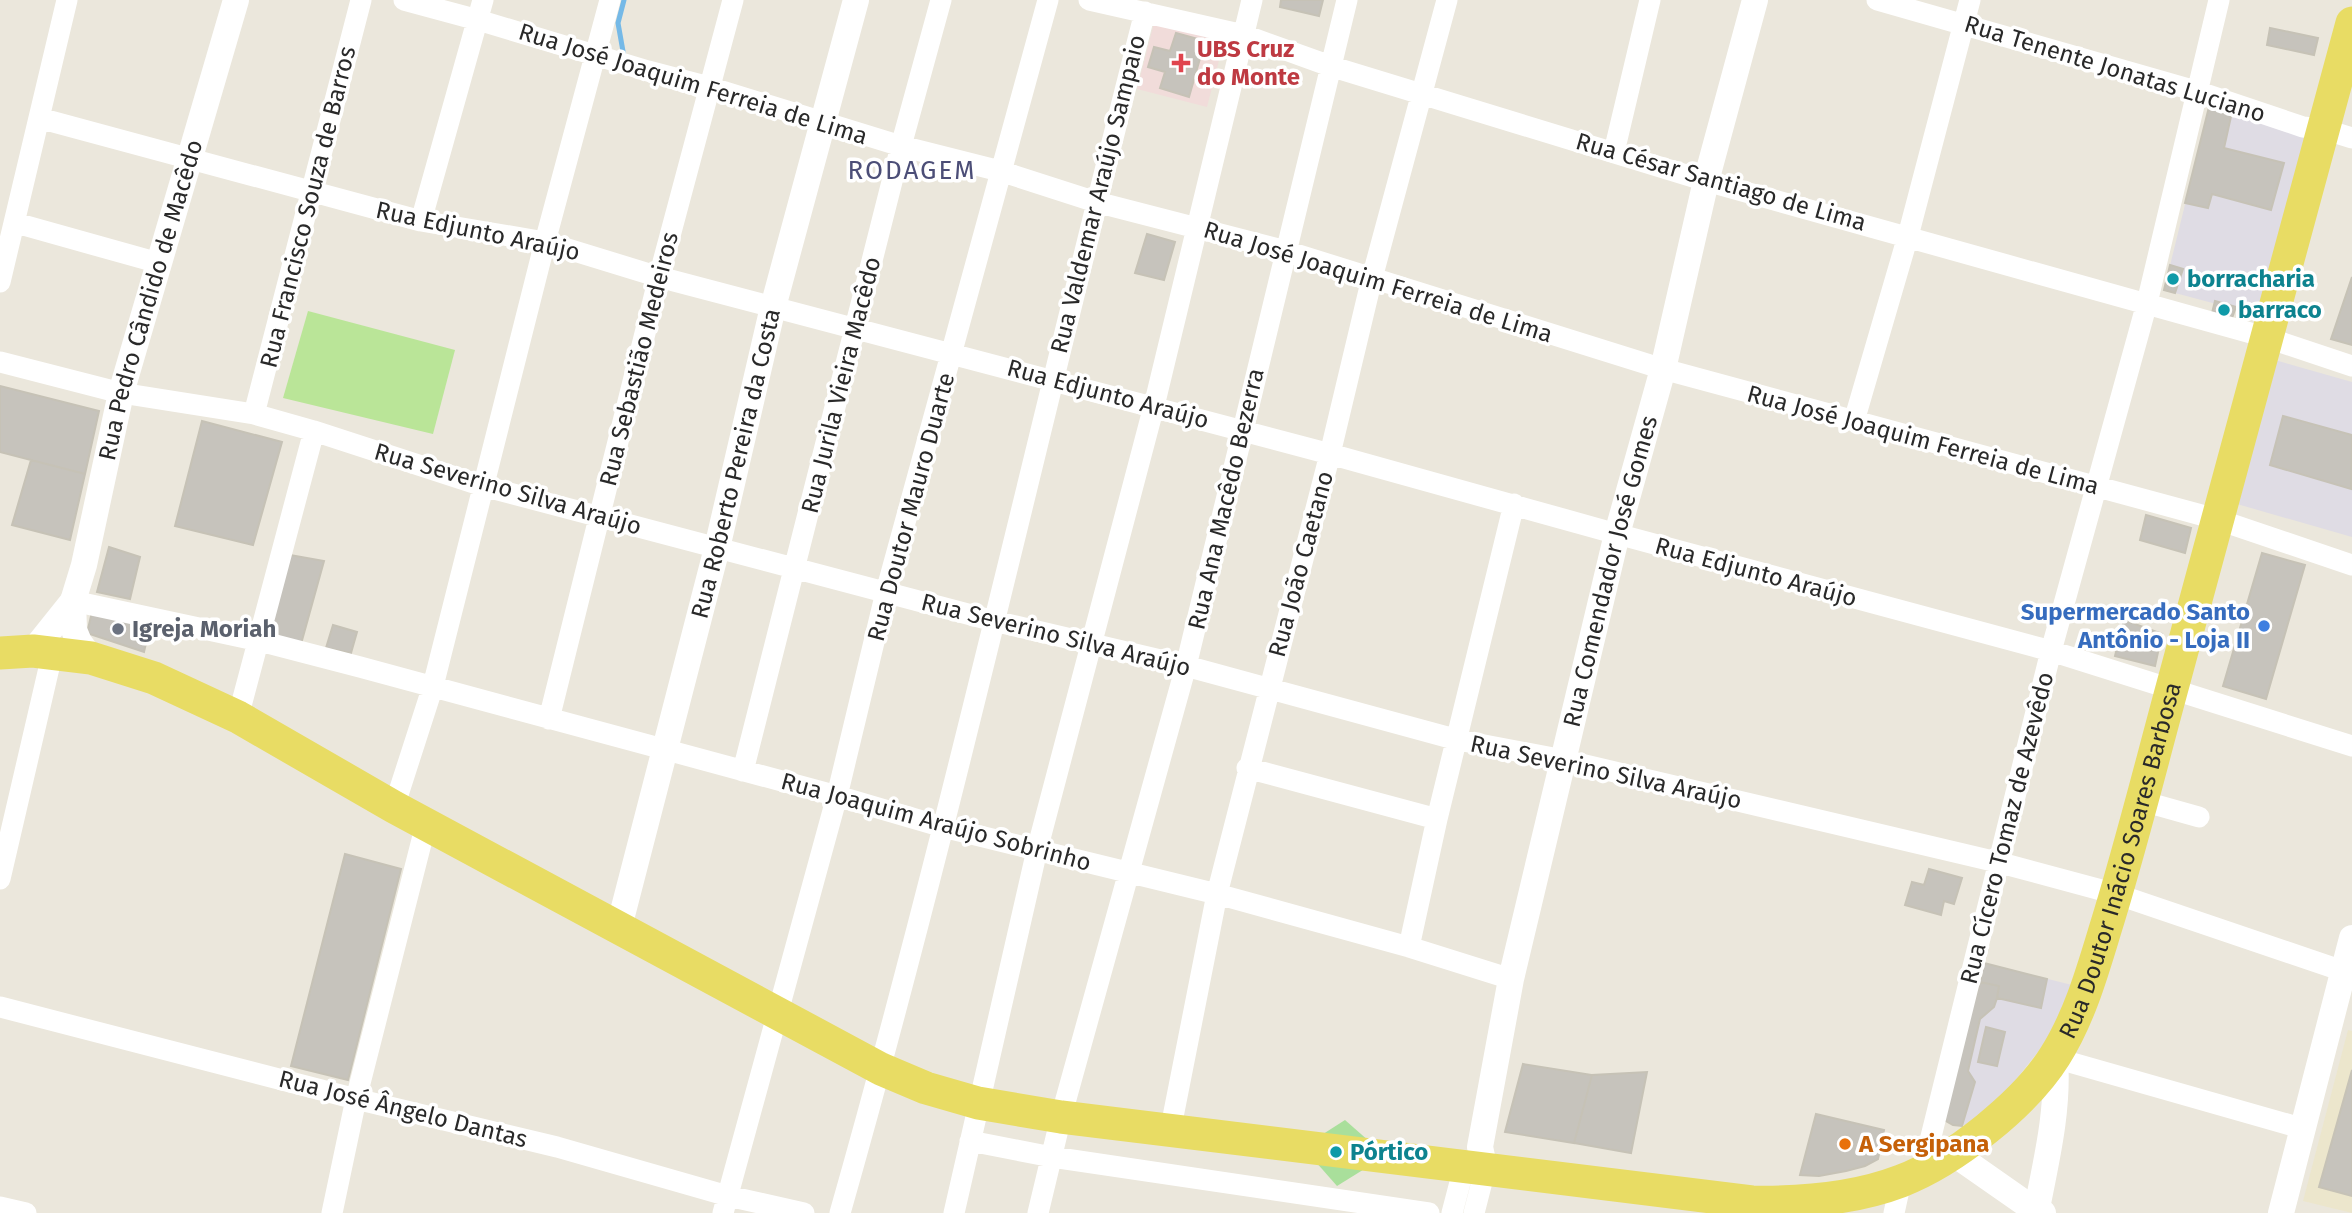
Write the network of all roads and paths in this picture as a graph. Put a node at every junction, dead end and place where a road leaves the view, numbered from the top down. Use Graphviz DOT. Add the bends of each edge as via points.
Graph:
graph roads {
  1 [pos="67,0"];
  2 [pos="236,0"];
  3 [pos="360,0"];
  4 [pos="404,0"];
  5 [pos="610,0"];
  6 [pos="733,0"];
  7 [pos="856,0"];
  8 [pos="941,0"];
  9 [pos="1048,0"];
  10 [pos="1089,0"];
  11 [pos="1252,0"];
  12 [pos="1347,0"];
  13 [pos="1447,0"];
  14 [pos="1650,0"];
  15 [pos="1755,0"];
  16 [pos="1877,0"];
  17 [pos="1970,0"];
  18 [pos="2219,0"];
  19 [pos="481,10"];
  20 [pos="1145,12"];
  21 [pos="2352,23"];
  22 [pos="1964,24"];
  23 [pos="1244,35"];
  24 [pos="595,56"];
  25 [pos="1333,67"];
  26 [pos="709,87"];
  27 [pos="2196,91"];
  28 [pos="1422,94"];
  29 [pos="39,118"];
  30 [pos="823,121"];
  31 [pos="2338,134"];
  32 [pos="901,146"];
  33 [pos="1614,152"];
  34 [pos="190,160"];
  35 [pos="1000,171"];
  36 [pos="1706,181"];
  37 [pos="313,193"];
  38 [pos="1096,201"];
  39 [pos="421,221"];
  40 [pos="16,223"];
  41 [pos="1198,226"];
  42 [pos="1908,236"];
  43 [pos="545,242"];
  44 [pos="1286,251"];
  45 [pos="159,263"];
  46 [pos="659,277"];
  47 [pos="1372,278"];
  48 [pos="0,282"];
  49 [pos="2147,303"];
  50 [pos="773,307"];
  51 [pos="855,328"];
  52 [pos="2265,337"];
  53 [pos="951,354"];
  54 [pos="0,362"];
  55 [pos="2352,366"];
  56 [pos="1663,369"];
  57 [pos="1052,379"];
  58 [pos="121,393"];
  59 [pos="1154,406"];
  60 [pos="254,414"];
  61 [pos="1854,421"];
  62 [pos="1242,430"];
  63 [pos="314,431"];
  64 [pos="1330,454"];
  65 [pos="483,486"];
  66 [pos="2097,488"];
  67 [pos="1514,504"];
  68 [pos="599,517"];
  69 [pos="2216,519"];
  70 [pos="1617,534"];
  71 [pos="716,548"];
  72 [pos="2352,565"];
  73 [pos="794,569"];
  74 [pos="886,593"];
  75 [pos="73,601"];
  76 [pos="993,621"];
  77 [pos="260,641"];
  78 [pos="1091,643"];
  79 [pos="2051,652"];
  80 [pos="0,653"];
  81 [pos="43,653"];
  82 [pos="91,657"];
  83 [pos="1186,666"];
  84 [pos="433,686"];
  85 [pos="2171,689"];
  86 [pos="1268,690"];
  87 [pos="238,717"];
  88 [pos="549,719"];
  89 [pos="1458,740"];
  90 [pos="2352,746"];
  91 [pos="664,750"];
  92 [pos="1564,760"];
  93 [pos="1247,768"];
  94 [pos="743,771"];
  95 [pos="837,796"];
  96 [pos="2142,801"];
  97 [pos="394,807"];
  98 [pos="2199,817"];
  99 [pos="1437,820"];
  100 [pos="426,824"];
  101 [pos="943,827"];
  102 [pos="1037,850"];
  103 [pos="1997,862"];
  104 [pos="1128,871"];
  105 [pos="0,879"];
  106 [pos="1217,894"];
  107 [pos="2116,894"];
  108 [pos="619,927"];
  109 [pos="2352,938"];
  110 [pos="1409,947"];
  111 [pos="2348,973"];
  112 [pos="1511,979"];
  113 [pos="0,1007"];
  114 [pos="778,1014"];
  115 [pos="2054,1058"];
  116 [pos="881,1069"];
  117 [pos="356,1099"];
  118 [pos="978,1103"];
  119 [pos="1060,1117"];
  120 [pos="2301,1128"];
  121 [pos="1170,1132"];
  122 [pos="970,1141"];
  123 [pos="1953,1153"];
  124 [pos="1052,1157"];
  125 [pos="1476,1161"];
  126 [pos="1912,1175"];
  127 [pos="725,1204"];
  128 [pos="0,1207"];
  129 [pos="2038,1212"];
  130 [pos="26,1213"];
  131 [pos="332,1213"];
  132 [pos="804,1213"];
  133 [pos="840,1213"];
  134 [pos="954,1213"];
  135 [pos="1038,1213"];
  136 [pos="1429,1213"];
  137 [pos="1452,1213"];
  138 [pos="1474,1213"];
  139 [pos="1894,1213"];
  140 [pos="2280,1213"];
  1 -- 29 [label="street"];
  2 -- 34 [label="street, Rua Pedro Cândido de Macêdo"];
  3 -- 37 [label="street, Rua Francisco Souza de Barros"];
  4 -- 19 [label="street, Rua José Joaquim Ferreia de Lima"];
  5 -- 24 [label="street"];
  6 -- 26 [label="street, Rua Sebastião Medeiros"];
  7 -- 30 [label="street, Rua Roberto Pereira da Costa"];
  8 -- 32 [label="street, Rua Jurila Vieira Macêdo"];
  9 -- 35 [label="street, Rua Doutor Mauro Duarte"];
  10 -- 20 [label="street, Rua César Santiago de Lima"];
  11 -- 23 [label="street"];
  12 -- 25 [label="street, Rua Ana Macêdo Bezerra"];
  13 -- 28 [label="street, Rua João Caetano"];
  14 -- 33 [label="street"];
  15 -- 36 [label="street, Rua Comendador José Gomes"];
  16 -- 22 [label="street, Rua Tenente Jonatas Luciano"];
  17 -- 22 [label="street"];
  18 -- 27 [label="street, Rua Cícero Tomaz de Azevêdo"];
  19 -- 24 [label="street, Rua José Joaquim Ferreia de Lima"];
  19 -- 39 [label="street"];
  20 -- 23 [label="street, Rua César Santiago de Lima"];
  20 -- 38 [label="street, Rua Valdemar Araújo Sampaio"];
  21 -- 31 [label="main road, Rua Doutor Inácio Soares Barbosa"];
  22 -- 27 [label="street, Rua Tenente Jonatas Luciano"];
  22 -- 42 [label="street"];
  23 -- 25 [label="street, Rua César Santiago de Lima"];
  23 -- 41 [label="street"];
  24 -- 26 [label="street, Rua José Joaquim Ferreia de Lima"];
  24 -- 43 [label="street"];
  25 -- 28 [label="street, Rua César Santiago de Lima"];
  25 -- 44 [label="street, Rua Ana Macêdo Bezerra"];
  26 -- 30 [label="street, Rua José Joaquim Ferreia de Lima"];
  26 -- 46 [label="street, Rua Sebastião Medeiros"];
  27 -- 31 [label="street, Rua Tenente Jonatas Luciano"];
  27 -- 49 [label="street, Rua Cícero Tomaz de Azevêdo"];
  28 -- 33 [label="street, Rua César Santiago de Lima"];
  28 -- 47 [label="street, Rua João Caetano"];
  29 -- 34 [label="street, Rua Edjunto Araújo"];
  29 -- 40 [label="street"];
  30 -- 32 [label="street, Rua José Joaquim Ferreia de Lima"];
  30 -- 50 [label="street, Rua Roberto Pereira da Costa"];
  31 -- 52 [label="main road, Rua Doutor Inácio Soares Barbosa"];
  32 -- 35 [label="street, Rua José Joaquim Ferreia de Lima"];
  32 -- 51 [label="street, Rua Jurila Vieira Macêdo"];
  33 -- 36 [label="street, Rua César Santiago de Lima"];
  34 -- 37 [label="street, Rua Edjunto Araújo"];
  34 -- 45 [label="street, Rua Pedro Cândido de Macêdo"];
  35 -- 38 [label="street, Rua José Joaquim Ferreia de Lima"];
  35 -- 53 [label="street, Rua Doutor Mauro Duarte"];
  36 -- 42 [label="street, Rua César Santiago de Lima"];
  36 -- 56 [label="street, Rua Comendador José Gomes"];
  37 -- 39 [label="street, Rua Edjunto Araújo"];
  37 -- 60 [label="street, Rua Francisco Souza de Barros"];
  38 -- 41 [label="street, Rua José Joaquim Ferreia de Lima"];
  38 -- 57 [label="street, Rua Valdemar Araújo Sampaio"];
  39 -- 43 [label="street, Rua Edjunto Araújo"];
  40 -- 45 [label="street"];
  40 -- 48 [label="street"];
  41 -- 44 [label="street, Rua José Joaquim Ferreia de Lima"];
  41 -- 59 [label="street"];
  42 -- 49 [label="street, Rua César Santiago de Lima"];
  42 -- 61 [label="street"];
  43 -- 46 [label="street, Rua Edjunto Araújo"];
  43 -- 65 [label="street"];
  44 -- 47 [label="street, Rua José Joaquim Ferreia de Lima"];
  44 -- 62 [label="street, Rua Ana Macêdo Bezerra"];
  45 -- 58 [label="street, Rua Pedro Cândido de Macêdo"];
  46 -- 50 [label="street, Rua Edjunto Araújo"];
  46 -- 68 [label="street, Rua Sebastião Medeiros"];
  47 -- 56 [label="street, Rua José Joaquim Ferreia de Lima"];
  47 -- 64 [label="street, Rua João Caetano"];
  49 -- 52 [label="street, Rua César Santiago de Lima"];
  49 -- 66 [label="street, Rua Cícero Tomaz de Azevêdo"];
  50 -- 51 [label="street, Rua Edjunto Araújo"];
  50 -- 71 [label="street, Rua Roberto Pereira da Costa"];
  51 -- 53 [label="street, Rua Edjunto Araújo"];
  51 -- 73 [label="street, Rua Jurila Vieira Macêdo"];
  52 -- 55 [label="street, Rua César Santiago de Lima"];
  52 -- 69 [label="main road, Rua Doutor Inácio Soares Barbosa"];
  53 -- 57 [label="street, Rua Edjunto Araújo"];
  53 -- 74 [label="street, Rua Doutor Mauro Duarte"];
  54 -- 58 [label="street, Rua Severino Silva Araújo"];
  56 -- 61 [label="street, Rua José Joaquim Ferreia de Lima"];
  56 -- 70 [label="street, Rua Comendador José Gomes"];
  57 -- 59 [label="street, Rua Edjunto Araújo"];
  57 -- 76 [label="street, Rua Valdemar Araújo Sampaio"];
  58 -- 60 [label="street, Rua Severino Silva Araújo"];
  58 -- 75 [label="street, Rua Pedro Cândido de Macêdo"];
  59 -- 62 [label="street, Rua Edjunto Araújo"];
  59 -- 78 [label="street"];
  60 -- 63 [label="street, Rua Severino Silva Araújo"];
  61 -- 66 [label="street, Rua José Joaquim Ferreia de Lima"];
  62 -- 64 [label="street, Rua Edjunto Araújo"];
  62 -- 83 [label="street, Rua Ana Macêdo Bezerra"];
  63 -- 65 [label="street, Rua Severino Silva Araújo"];
  63 -- 77 [label="street"];
  64 -- 67 [label="street, Rua Edjunto Araújo"];
  64 -- 86 [label="street, Rua João Caetano"];
  65 -- 68 [label="street, Rua Severino Silva Araújo"];
  65 -- 84 [label="street"];
  66 -- 69 [label="street, Rua José Joaquim Ferreia de Lima"];
  66 -- 79 [label="street, Rua Cícero Tomaz de Azevêdo"];
  67 -- 70 [label="street, Rua Edjunto Araújo"];
  67 -- 89 [label="street"];
  68 -- 71 [label="street, Rua Severino Silva Araújo"];
  68 -- 88 [label="street, Rua Sebastião Medeiros"];
  69 -- 72 [label="street, Rua José Joaquim Ferreia de Lima"];
  69 -- 85 [label="main road, Rua Doutor Inácio Soares Barbosa"];
  70 -- 79 [label="street, Rua Edjunto Araújo"];
  70 -- 92 [label="street, Rua Comendador José Gomes"];
  71 -- 73 [label="street, Rua Severino Silva Araújo"];
  71 -- 91 [label="street, Rua Roberto Pereira da Costa"];
  73 -- 74 [label="street, Rua Severino Silva Araújo"];
  73 -- 94 [label="street, Rua Jurila Vieira Macêdo"];
  74 -- 76 [label="street, Rua Severino Silva Araújo"];
  74 -- 95 [label="street, Rua Doutor Mauro Duarte"];
  75 -- 77 [label="street, Rua Joaquim Araújo Sobrinho"];
  75 -- 81 [label="street"];
  75 -- 82 [label="street" via="74,630"];
  76 -- 78 [label="street, Rua Severino Silva Araújo"];
  76 -- 101 [label="street, Rua Valdemar Araújo Sampaio"];
  77 -- 84 [label="street, Rua Joaquim Araújo Sobrinho"];
  77 -- 87 [label="street"];
  78 -- 83 [label="street, Rua Severino Silva Araújo"];
  78 -- 102 [label="street"];
  79 -- 85 [label="street, Rua Edjunto Araújo"];
  79 -- 103 [label="street, Rua Cícero Tomaz de Azevêdo"];
  80 -- 81 [label="main road"];
  81 -- 82 [label="main road"];
  81 -- 105 [label="street"];
  82 -- 87 [label="main road" via="154,678"];
  83 -- 86 [label="street, Rua Severino Silva Araújo"];
  83 -- 104 [label="street, Rua Ana Macêdo Bezerra"];
  84 -- 88 [label="street, Rua Joaquim Araújo Sobrinho"];
  84 -- 97 [label="street"];
  85 -- 90 [label="street, Rua Edjunto Araújo"];
  85 -- 96 [label="main road, Rua Doutor Inácio Soares Barbosa"];
  86 -- 89 [label="street, Rua Severino Silva Araújo"];
  86 -- 93 [label="street, Rua João Caetano"];
  87 -- 97 [label="main road"];
  88 -- 91 [label="street, Rua Joaquim Araújo Sobrinho"];
  89 -- 92 [label="street, Rua Severino Silva Araújo"];
  89 -- 99 [label="street"];
  91 -- 94 [label="street, Rua Joaquim Araújo Sobrinho"];
  91 -- 108 [label="street, Rua Roberto Pereira da Costa"];
  92 -- 103 [label="street, Rua Severino Silva Araújo"];
  92 -- 112 [label="street, Rua Comendador José Gomes"];
  93 -- 99 [label="street"];
  93 -- 106 [label="street, Rua João Caetano"];
  94 -- 95 [label="street, Rua Joaquim Araújo Sobrinho"];
  95 -- 101 [label="street, Rua Joaquim Araújo Sobrinho"];
  95 -- 114 [label="street, Rua Doutor Mauro Duarte"];
  96 -- 98 [label="street"];
  96 -- 107 [label="main road, Rua Doutor Inácio Soares Barbosa"];
  97 -- 100 [label="main road"];
  99 -- 110 [label="street"];
  100 -- 108 [label="main road"];
  100 -- 117 [label="street"];
  101 -- 102 [label="street, Rua Joaquim Araújo Sobrinho"];
  101 -- 116 [label="street, Rua Valdemar Araújo Sampaio"];
  102 -- 104 [label="street, Rua Joaquim Araújo Sobrinho"];
  102 -- 118 [label="street"];
  103 -- 107 [label="street, Rua Severino Silva Araújo"];
  103 -- 126 [label="street, Rua Cícero Tomaz de Azevêdo"];
  104 -- 106 [label="street, Rua Joaquim Araújo Sobrinho"];
  104 -- 119 [label="street, Rua Ana Macêdo Bezerra"];
  106 -- 110 [label="street, Rua Joaquim Araújo Sobrinho"];
  106 -- 121 [label="street, Rua João Caetano"];
  107 -- 111 [label="street, Rua Severino Silva Araújo"];
  107 -- 115 [label="main road, Rua Doutor Inácio Soares Barbosa" via="2086,992"];
  108 -- 114 [label="main road"];
  109 -- 111 [label="street"];
  110 -- 112 [label="street, Rua Joaquim Araújo Sobrinho"];
  111 -- 120 [label="street"];
  112 -- 125 [label="street, Rua Comendador José Gomes"];
  113 -- 117 [label="street, Rua José Ângelo Dantas"];
  114 -- 116 [label="main road"];
  114 -- 127 [label="street, Rua Doutor Mauro Duarte"];
  115 -- 120 [label="street"];
  115 -- 123 [label="main road" via="2015,1104"];
  115 -- 129 [label="street, Rua Doutor Inácio Soares Barbosa" via="2055,1108"];
  116 -- 118 [label="main road"];
  116 -- 133 [label="street, Rua Valdemar Araújo Sampaio"];
  117 -- 127 [label="street, Rua José Ângelo Dantas" via="557,1147"];
  117 -- 131 [label="street"];
  118 -- 119 [label="main road"];
  118 -- 122 [label="street"];
  119 -- 121 [label="main road"];
  119 -- 124 [label="street, Rua Ana Macêdo Bezerra"];
  120 -- 140 [label="street"];
  121 -- 125 [label="main road"];
  122 -- 124 [label="street"];
  122 -- 134 [label="street"];
  123 -- 126 [label="main road"];
  123 -- 129 [label="street"];
  124 -- 135 [label="street, Rua Ana Macêdo Bezerra"];
  124 -- 136 [label="street"];
  125 -- 126 [label="main road" via="1752,1202 1796,1203 1843,1196"];
  125 -- 137 [label="street"];
  125 -- 138 [label="street"];
  126 -- 139 [label="street, Rua Cícero Tomaz de Azevêdo"];
  127 -- 132 [label="street, Rua José Ângelo Dantas"];
  128 -- 130 [label="street"];
}
